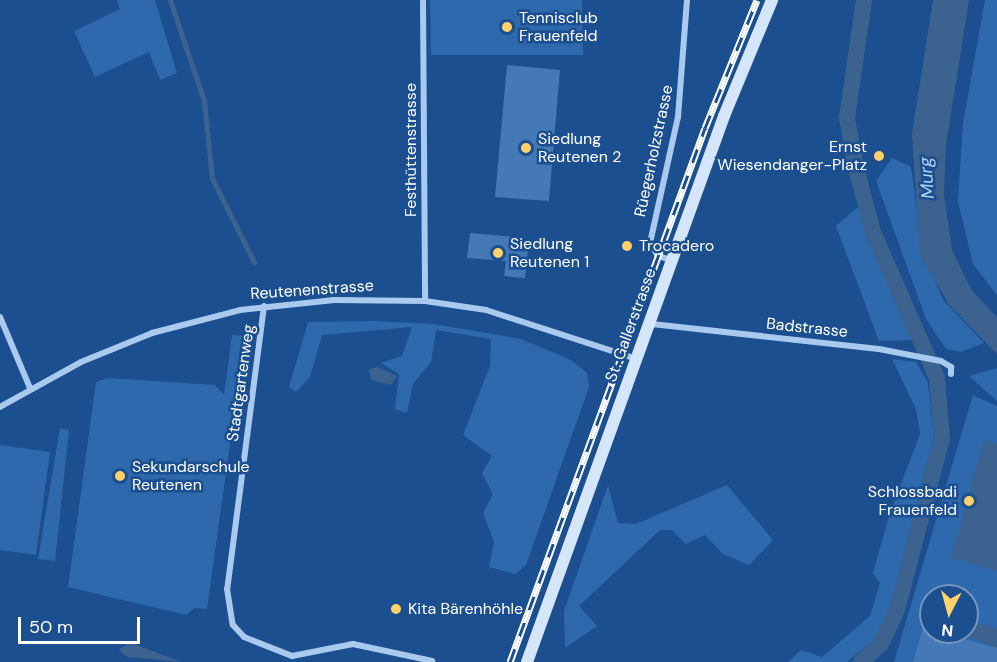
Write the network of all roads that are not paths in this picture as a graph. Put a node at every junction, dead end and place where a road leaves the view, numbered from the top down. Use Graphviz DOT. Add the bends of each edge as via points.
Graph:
graph roads {
  1 [pos="423,0"];
  2 [pos="687,0"];
  3 [pos="772,0"];
  4 [pos="671,260"];
  5 [pos="425,301"];
  6 [pos="264,306"];
  7 [pos="0,317"];
  8 [pos="652,324"];
  9 [pos="637,359"];
  10 [pos="951,374"];
  11 [pos="30,388"];
  12 [pos="0,407"];
  13 [pos="432,661"];
  14 [pos="527,662"];
  1 -- 5 [label="street, Festhüttenstrasse"];
  2 -- 4 [label="street, Rüegerholzstrasse" via="678,117 650,243 658,256"];
  3 -- 4 [label="main road, St. Gallerstrasse"];
  4 -- 8 [label="main road, St. Gallerstrasse"];
  5 -- 6 [label="street, Reutenenstrasse" via="359,299"];
  5 -- 9 [label="street, Reutenenstrasse" via="528,320"];
  6 -- 11 [label="street, Reutenenstrasse" via="153,333"];
  6 -- 13 [label="street, Stadtgartenweg" via="227,606 244,637 278,653 306,656 353,644"];
  7 -- 11 [label="street"];
  8 -- 9 [label="main road, St. Gallerstrasse"];
  8 -- 10 [label="street, Badstrasse" via="936,360 951,367"];
  9 -- 14 [label="main road, St. Gallerstrasse"];
  11 -- 12 [label="street, Reutenenstrasse"];
}
